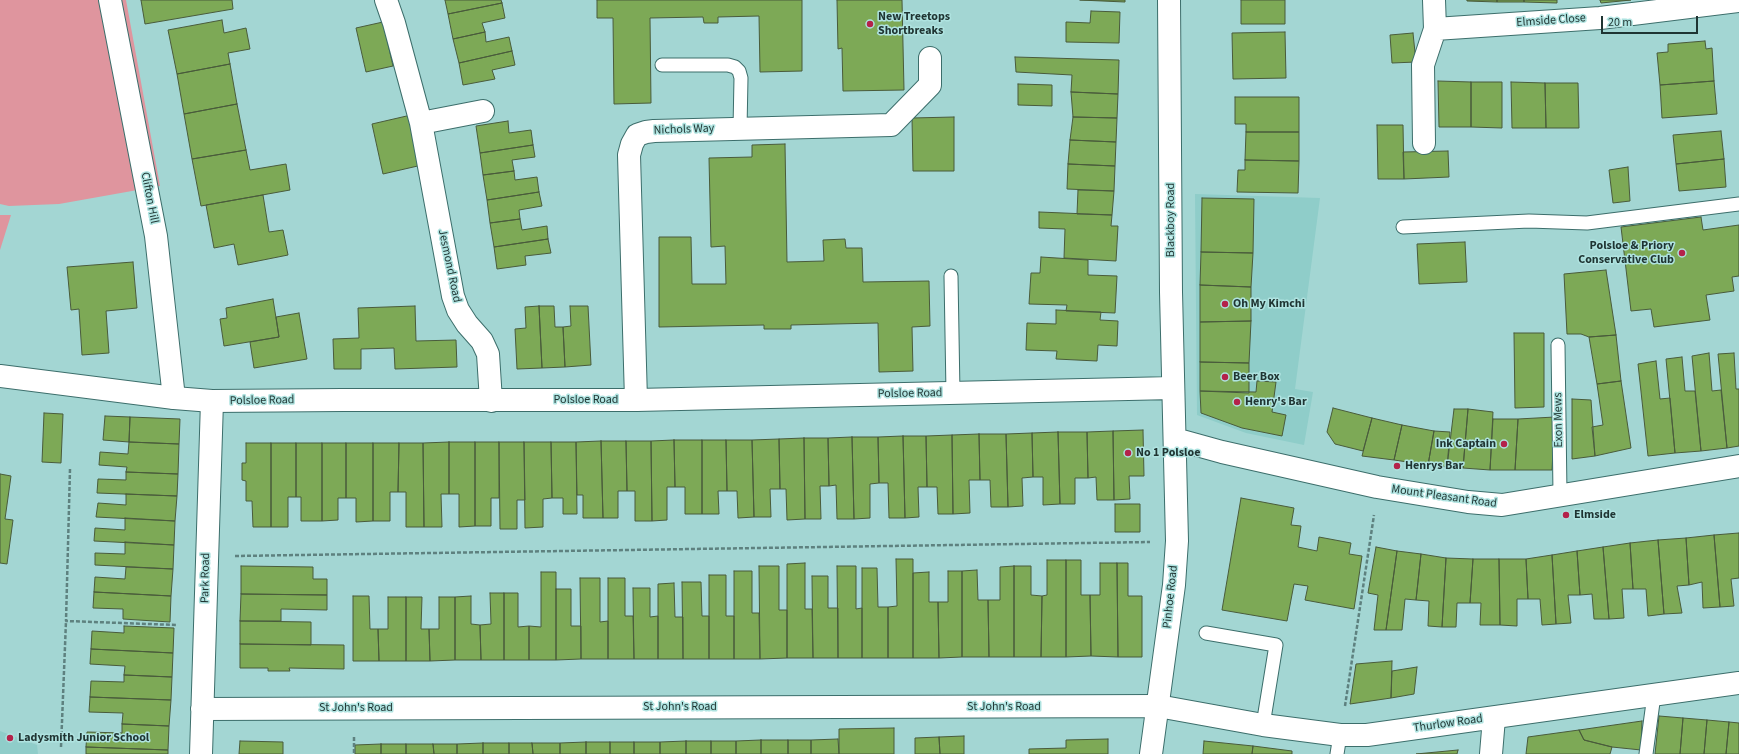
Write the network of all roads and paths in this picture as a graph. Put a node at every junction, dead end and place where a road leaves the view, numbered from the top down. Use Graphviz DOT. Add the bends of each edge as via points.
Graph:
graph roads {
  1 [pos="110,0"];
  2 [pos="386,0"];
  3 [pos="1169,0"];
  4 [pos="1434,0"];
  5 [pos="1739,1"];
  6 [pos="1435,29"];
  7 [pos="930,58"];
  8 [pos="662,65"];
  9 [pos="482,111"];
  10 [pos="421,123"];
  11 [pos="740,129"];
  12 [pos="1424,143"];
  13 [pos="1739,204"];
  14 [pos="1403,227"];
  15 [pos="950,276"];
  16 [pos="1558,345"];
  17 [pos="0,376"];
  18 [pos="1173,388"];
  19 [pos="953,393"];
  20 [pos="174,398"];
  21 [pos="636,400"];
  22 [pos="212,401"];
  23 [pos="491,401"];
  24 [pos="1175,439"];
  25 [pos="1739,466"];
  26 [pos="70,469"];
  27 [pos="1377,487"];
  28 [pos="1560,494"];
  29 [pos="1177,541"];
  30 [pos="206,556"];
  31 [pos="66,621"];
  32 [pos="205,626"];
  33 [pos="1206,633"];
  34 [pos="1739,683"];
  35 [pos="1654,695"];
  36 [pos="1158,706"];
  37 [pos="202,709"];
  38 [pos="1494,718"];
  39 [pos="1263,725"];
  40 [pos="1338,745"];
  41 [pos="61,747"];
  42 [pos="201,754"];
  43 [pos="1151,754"];
  44 [pos="1490,754"];
  45 [pos="1646,754"];
  1 -- 20 [label="street, Clifton Hill" via="156,236"];
  2 -- 10 [label="street, Jesmond Road"];
  3 -- 18 [label="street, Blackboy Road"];
  4 -- 6 [label="street"];
  5 -- 6 [label="street, Elmside Close" via="1600,18"];
  6 -- 12 [label="street" via="1423,65"];
  7 -- 11 [label="street, Nichols Way" via="930,85 891,125"];
  8 -- 11 [label="lane" via="735,67 741,78"];
  9 -- 10 [label="street"];
  10 -- 23 [label="street, Jesmond Road" via="453,296 458,310 482,341 488,354"];
  11 -- 21 [label="street, Nichols Way" via="646,132 637,135 632,144 629,155"];
  13 -- 14 [label="lane" via="1587,223 1529,221"];
  15 -- 19 [label="lane"];
  16 -- 28 [label="lane, Exon Mews"];
  17 -- 20 [label="street, Polsloe Road"];
  18 -- 19 [label="street, Polsloe Road"];
  18 -- 24 [label="street, Blackboy Road"];
  19 -- 21 [label="street, Polsloe Road"];
  20 -- 22 [label="street, Polsloe Road"];
  21 -- 23 [label="street, Polsloe Road"];
  22 -- 23 [label="street, Polsloe Road"];
  22 -- 30 [label="street, Park Road"];
  24 -- 27 [label="street, Mount Pleasant Road"];
  24 -- 29 [label="street, Pinhoe Road"];
  25 -- 28 [label="street, Mount Pleasant Road"];
  26 -- 31 [label="path"];
  27 -- 28 [label="street, Mount Pleasant Road" via="1502,505"];
  27 -- 40 [label="path"];
  29 -- 30 [label="path"];
  29 -- 36 [label="street, Pinhoe Road" via="1174,585"];
  30 -- 32 [label="street, Park Road"];
  31 -- 32 [label="path"];
  31 -- 41 [label="path"];
  32 -- 37 [label="street, Park Road"];
  33 -- 39 [label="lane" via="1276,644"];
  34 -- 35 [label="street, Thurlow Road"];
  35 -- 38 [label="street, Thurlow Road"];
  35 -- 45 [label="lane"];
  36 -- 37 [label="street, St John's Road"];
  36 -- 39 [label="street, Thurlow Road"];
  36 -- 43 [label="street, Pinhoe Road"];
  37 -- 42 [label="street, Park Road"];
  38 -- 40 [label="street, Thurlow Road" via="1367,735"];
  38 -- 44 [label="street"];
  39 -- 40 [label="street, Thurlow Road"];
}
